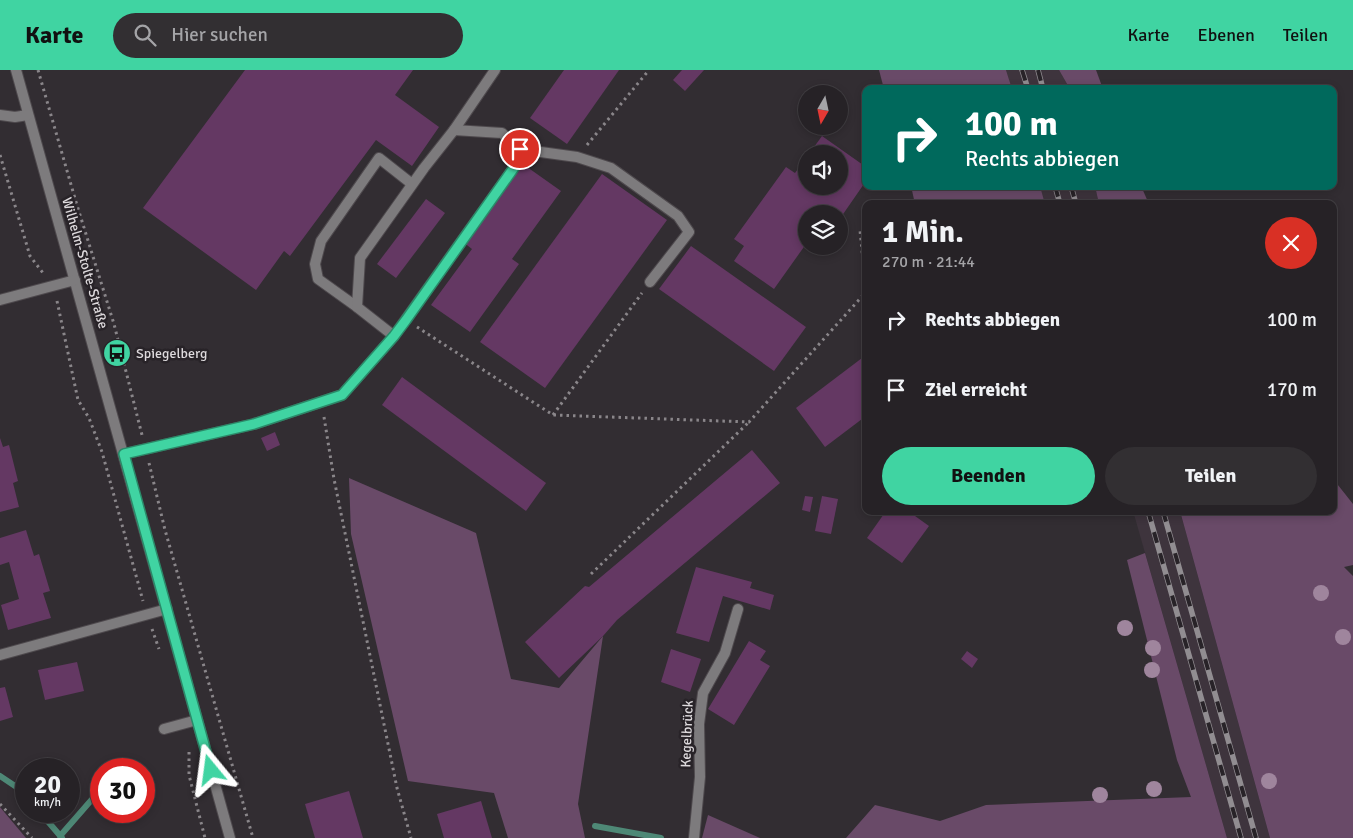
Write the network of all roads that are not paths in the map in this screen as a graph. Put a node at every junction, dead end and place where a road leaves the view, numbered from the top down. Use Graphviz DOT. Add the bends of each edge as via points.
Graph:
graph roads {
  1 [pos="16,70"];
  2 [pos="495,70"];
  3 [pos="0,115"];
  4 [pos="28,115"];
  5 [pos="454,130"];
  6 [pos="520,149"];
  7 [pos="412,184"];
  8 [pos="75,280"];
  9 [pos="650,282"];
  10 [pos="0,300"];
  11 [pos="357,307"];
  12 [pos="394,336"];
  13 [pos="124,454"];
  14 [pos="167,609"];
  15 [pos="738,609"];
  16 [pos="0,655"];
  17 [pos="197,720"];
  18 [pos="164,728"];
  19 [pos="694,835"];
  20 [pos="230,838"];
  1 -- 4 [label="street, Wilhelm-Stolte-Straße"];
  2 -- 5 [label="street"];
  3 -- 4 [label="street"];
  4 -- 8 [label="street, Wilhelm-Stolte-Straße"];
  5 -- 6 [label="street" via="502,133"];
  5 -- 7 [label="street"];
  6 -- 9 [label="street" via="577,157 611,168 678,216 689,232"];
  6 -- 12 [label="street" via="518,162"];
  7 -- 11 [label="street" via="360,258"];
  7 -- 11 [label="street" via="379,158 321,241 315,264 318,279"];
  8 -- 10 [label="street"];
  8 -- 13 [label="street, Wilhelm-Stolte-Straße"];
  11 -- 12 [label="street"];
  12 -- 13 [label="street" via="342,395 254,424"];
  13 -- 14 [label="street, Wilhelm-Stolte-Straße"];
  14 -- 16 [label="street"];
  14 -- 17 [label="street, Wilhelm-Stolte-Straße"];
  15 -- 19 [label="street, Kegelbrück" via="725,653 703,693"];
  17 -- 18 [label="street"];
  17 -- 20 [label="street, Wilhelm-Stolte-Straße"];
}
